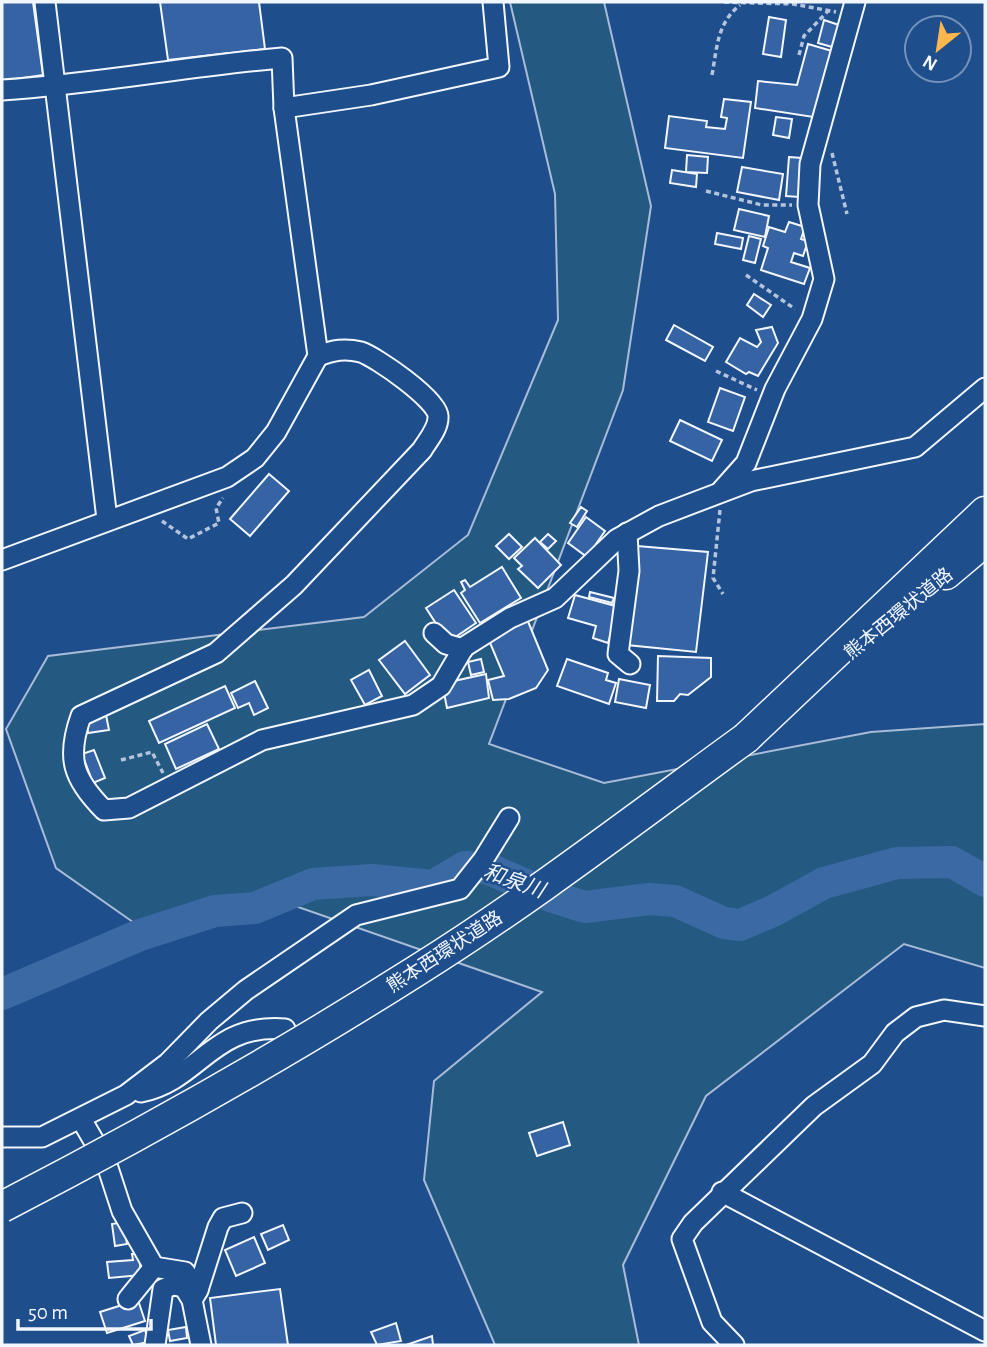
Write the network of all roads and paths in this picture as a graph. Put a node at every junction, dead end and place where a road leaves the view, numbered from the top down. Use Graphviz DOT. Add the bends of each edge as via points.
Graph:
graph roads {
  1 [pos="46,2"];
  2 [pos="493,2"];
  3 [pos="724,2"];
  4 [pos="742,4"];
  5 [pos="853,9"];
  6 [pos="829,10"];
  7 [pos="799,55"];
  8 [pos="712,75"];
  9 [pos="56,86"];
  10 [pos="2,90"];
  11 [pos="284,108"];
  12 [pos="818,135"];
  13 [pos="706,191"];
  14 [pos="808,205"];
  15 [pos="847,214"];
  16 [pos="746,275"];
  17 [pos="812,319"];
  18 [pos="318,356"];
  19 [pos="716,371"];
  20 [pos="985,388"];
  21 [pos="772,396"];
  22 [pos="244,466"];
  23 [pos="719,494"];
  24 [pos="149,506"];
  25 [pos="985,512"];
  26 [pos="107,519"];
  27 [pos="627,533"];
  28 [pos="985,541"];
  29 [pos="2,560"];
  30 [pos="723,594"];
  31 [pos="434,633"];
  32 [pos="463,649"];
  33 [pos="630,664"];
  34 [pos="746,738"];
  35 [pos="121,760"];
  36 [pos="171,787"];
  37 [pos="509,818"];
  38 [pos="985,1016"];
  39 [pos="285,1029"];
  40 [pos="126,1095"];
  41 [pos="81,1119"];
  42 [pos="2,1137"];
  43 [pos="95,1143"];
  44 [pos="108,1168"];
  45 [pos="722,1192"];
  46 [pos="2,1208"];
  47 [pos="242,1213"];
  48 [pos="154,1266"];
  49 [pos="195,1295"];
  50 [pos="128,1299"];
  51 [pos="985,1331"];
  52 [pos="155,1345"];
  53 [pos="201,1345"];
  54 [pos="734,1345"];
  1 -- 9 [label="street"];
  2 -- 11 [label="street" via="499,67"];
  3 -- 4 [label="path"];
  4 -- 6 [label="path" via="793,4"];
  4 -- 8 [label="path" via="728,15 719,32"];
  5 -- 6 [label="path"];
  5 -- 12 [label="street"];
  6 -- 7 [label="path" via="804,36"];
  9 -- 10 [label="street"];
  9 -- 11 [label="street" via="187,66 282,58"];
  9 -- 26 [label="street"];
  11 -- 18 [label="street"];
  12 -- 14 [label="street" via="810,164"];
  12 -- 15 [label="path" via="831,150"];
  13 -- 14 [label="path" via="762,205"];
  14 -- 17 [label="street" via="824,279"];
  16 -- 17 [label="path"];
  17 -- 21 [label="street"];
  18 -- 22 [label="street" via="276,432"];
  18 -- 36 [label="street" via="335,349 363,352 424,394 437,407 439,419 422,450 294,585 216,653 81,716 71,758 89,794 104,810 129,808"];
  19 -- 21 [label="path"];
  20 -- 23 [label="street" via="915,447 751,481"];
  21 -- 23 [label="street" via="746,463"];
  22 -- 24 [label="street" via="227,477"];
  22 -- 24 [label="path" via="216,508 219,523 188,539 166,525"];
  23 -- 27 [label="street"];
  23 -- 30 [label="path" via="713,578"];
  24 -- 26 [label="street"];
  25 -- 34 [label="highway"];
  26 -- 29 [label="street"];
  27 -- 32 [label="street" via="555,598 510,618"];
  27 -- 33 [label="street" via="629,571 618,654"];
  28 -- 34 [label="highway, 熊本西環状道路"];
  31 -- 32 [label="street" via="446,644"];
  32 -- 36 [label="street" via="441,686 413,705 262,740"];
  34 -- 46 [label="highway, 熊本西環状道路, bridge" via="418,970 233,1081"];
  35 -- 36 [label="path" via="152,752"];
  37 -- 40 [label="street" via="460,889 356,915 246,990 168,1063"];
  38 -- 45 [label="street" via="944,1010 916,1017 895,1033 872,1064 814,1106"];
  39 -- 40 [label="street" via="261,1027 239,1032 171,1079 148,1091"];
  40 -- 41 [label="street"];
  41 -- 42 [label="street" via="42,1137"];
  41 -- 43 [label="street"];
  44 -- 48 [label="street" via="122,1211"];
  45 -- 51 [label="street"];
  45 -- 54 [label="street" via="682,1239 712,1322"];
  47 -- 49 [label="street" via="223,1218"];
  48 -- 49 [label="street" via="185,1272"];
  48 -- 50 [label="street"];
  49 -- 52 [label="street" via="184,1287 163,1289"];
  49 -- 53 [label="street"];
}
